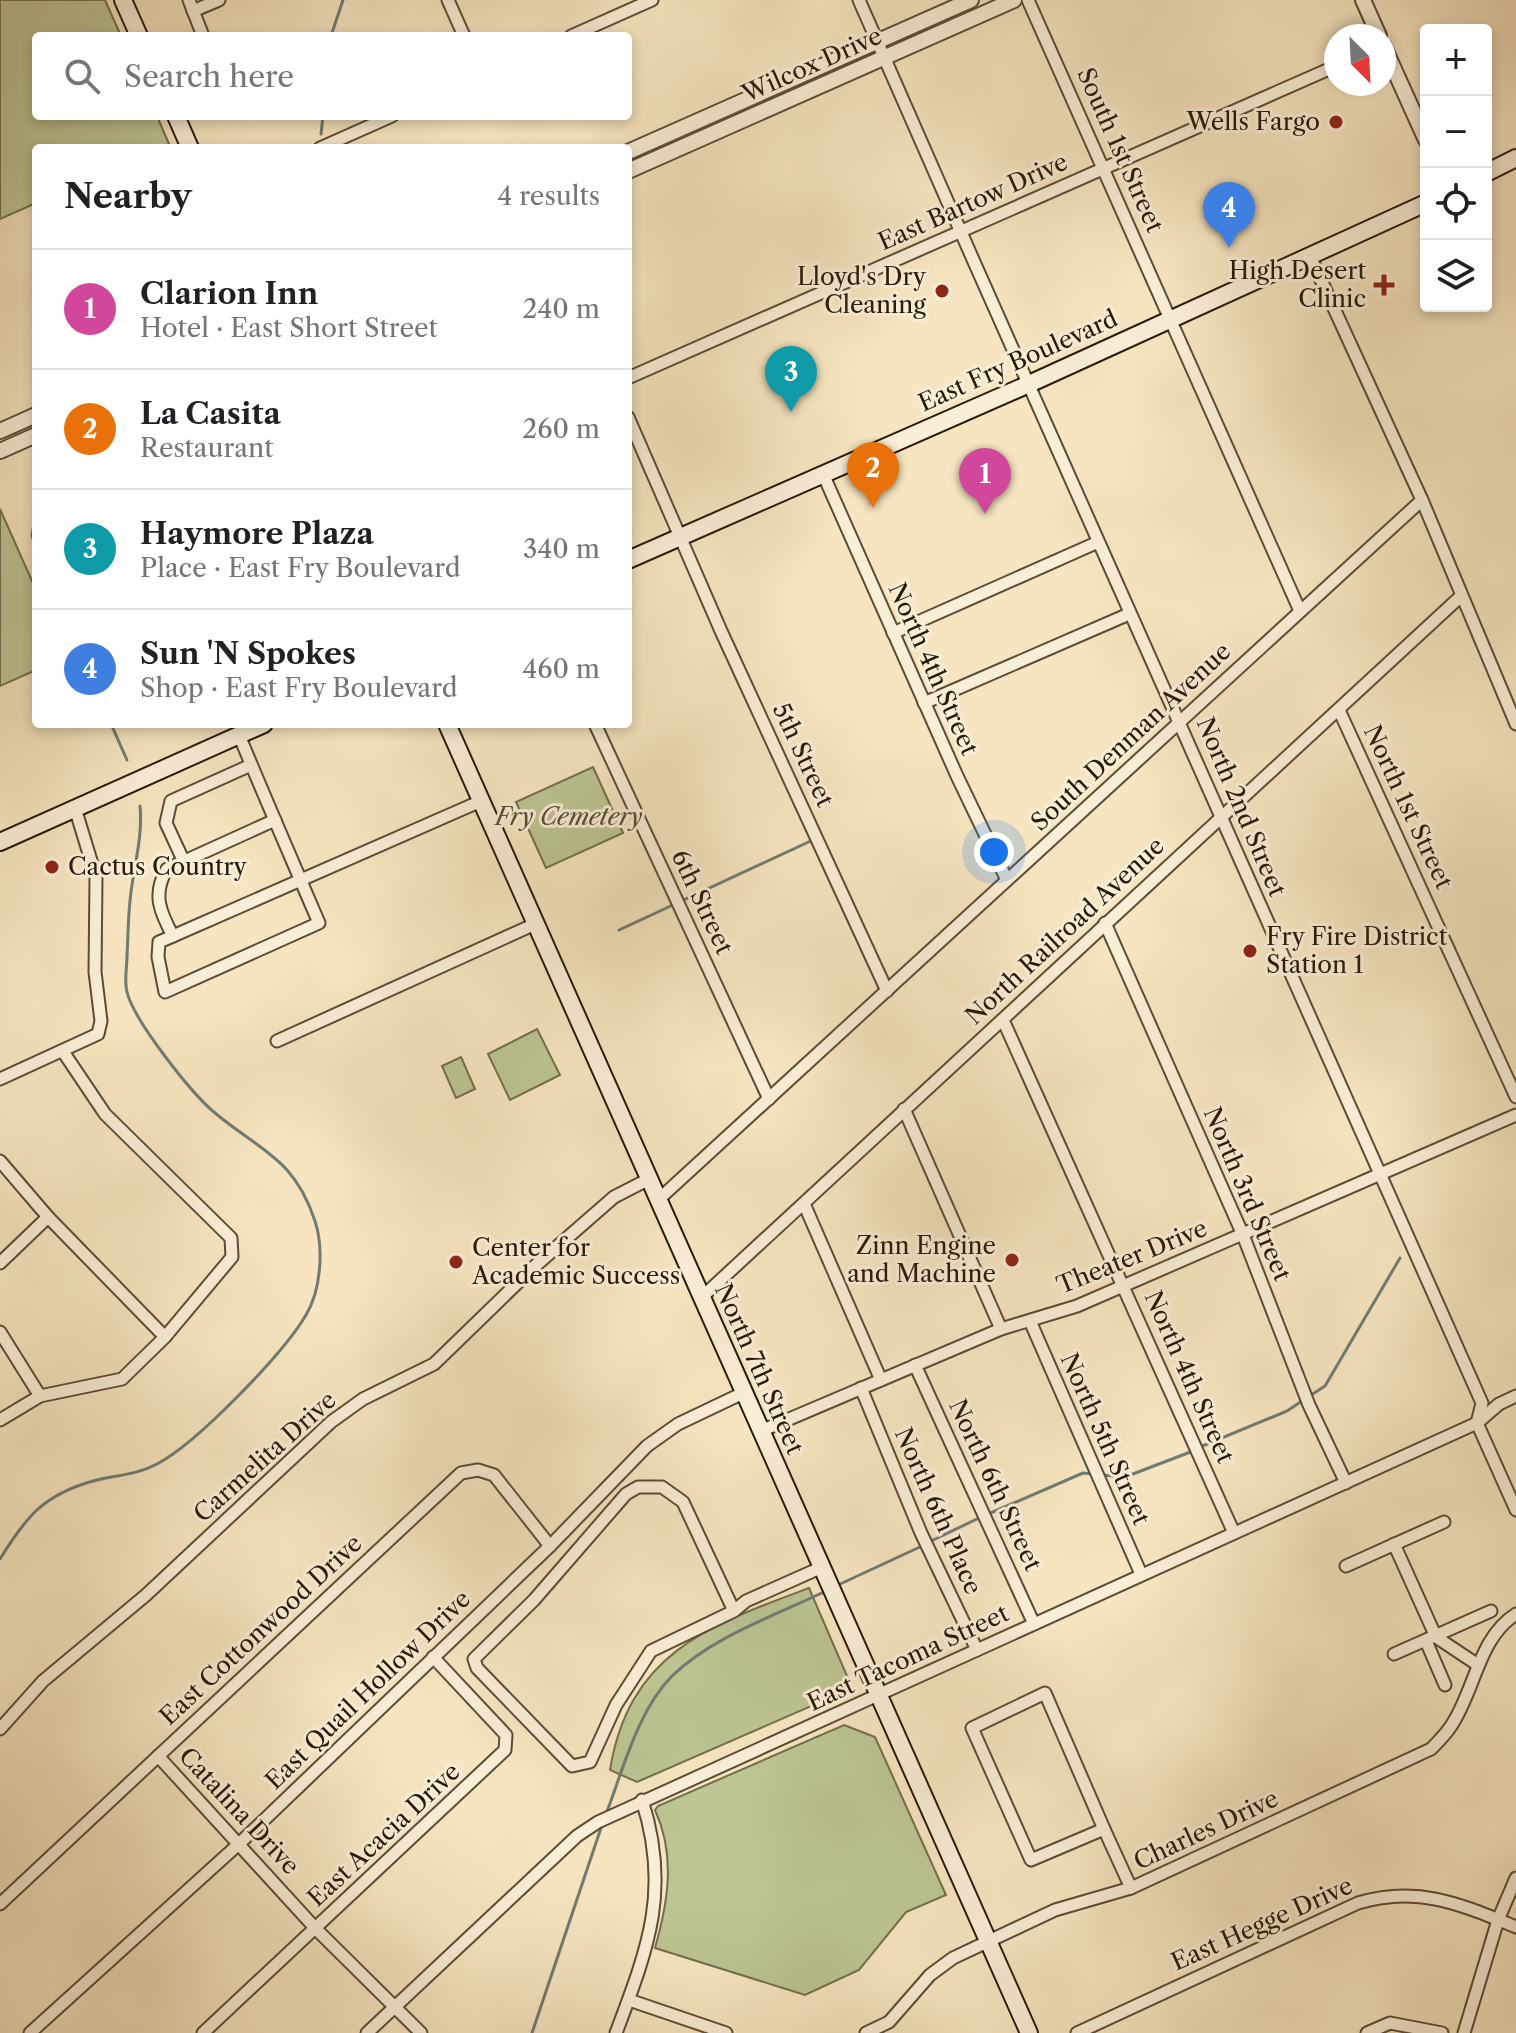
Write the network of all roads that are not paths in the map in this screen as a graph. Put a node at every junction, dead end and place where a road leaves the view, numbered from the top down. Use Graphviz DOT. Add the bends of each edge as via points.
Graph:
graph roads {
  1 [pos="123,0"];
  2 [pos="219,0"];
  3 [pos="448,0"];
  4 [pos="652,0"];
  5 [pos="859,0"];
  6 [pos="971,0"];
  7 [pos="1014,0"];
  8 [pos="1028,0"];
  9 [pos="1363,0"];
  10 [pos="191,5"];
  11 [pos="1374,24"];
  12 [pos="137,32"];
  13 [pos="201,32"];
  14 [pos="462,32"];
  15 [pos="580,32"];
  16 [pos="877,41"];
  17 [pos="884,57"];
  18 [pos="1324,71"];
  19 [pos="1396,74"];
  20 [pos="178,120"];
  21 [pos="383,120"];
  22 [pos="1420,127"];
  23 [pos="188,144"];
  24 [pos="329,144"];
  25 [pos="632,150"];
  26 [pos="1516,158"];
  27 [pos="1104,168"];
  28 [pos="632,169"];
  29 [pos="1492,170"];
  30 [pos="1420,206"];
  31 [pos="960,231"];
  32 [pos="1310,256"];
  33 [pos="1170,319"];
  34 [pos="632,376"];
  35 [pos="1029,384"];
  36 [pos="32,417"];
  37 [pos="632,426"];
  38 [pos="0,431"];
  39 [pos="32,437"];
  40 [pos="0,451"];
  41 [pos="823,474"];
  42 [pos="1422,500"];
  43 [pos="682,537"];
  44 [pos="1096,543"];
  45 [pos="632,558"];
  46 [pos="1461,596"];
  47 [pos="1300,611"];
  48 [pos="1129,614"];
  49 [pos="893,633"];
  50 [pos="924,703"];
  51 [pos="1339,710"];
  52 [pos="1180,722"];
  53 [pos="1516,724"];
  54 [pos="255,728"];
  55 [pos="449,728"];
  56 [pos="597,728"];
  57 [pos="239,735"];
  58 [pos="251,765"];
  59 [pos="481,801"];
  60 [pos="75,808"];
  61 [pos="1220,817"];
  62 [pos="275,820"];
  63 [pos="0,842"];
  64 [pos="184,862"];
  65 [pos="300,880"];
  66 [pos="1007,880"];
  67 [pos="1105,923"];
  68 [pos="535,924"];
  69 [pos="173,936"];
  70 [pos="887,991"];
  71 [pos="1003,1020"];
  72 [pos="277,1041"];
  73 [pos="64,1053"];
  74 [pos="0,1079"];
  75 [pos="1516,1097"];
  76 [pos="769,1099"];
  77 [pos="904,1109"];
  78 [pos="1516,1115"];
  79 [pos="0,1161"];
  80 [pos="1381,1175"];
  81 [pos="649,1179"];
  82 [pos="658,1200"];
  83 [pos="805,1206"];
  84 [pos="48,1217"];
  85 [pos="1243,1235"];
  86 [pos="0,1263"];
  87 [pos="1124,1286"];
  88 [pos="701,1298"];
  89 [pos="1030,1321"];
  90 [pos="1001,1329"];
  91 [pos="0,1332"];
  92 [pos="165,1337"];
  93 [pos="915,1365"];
  94 [pos="881,1380"];
  95 [pos="861,1388"];
  96 [pos="743,1393"];
  97 [pos="40,1396"];
  98 [pos="1516,1396"];
  99 [pos="0,1420"];
  100 [pos="1477,1423"];
  101 [pos="761,1431"];
  102 [pos="1346,1483"];
  103 [pos="600,1493"];
  104 [pos="614,1509"];
  105 [pos="1516,1510"];
  106 [pos="1444,1522"];
  107 [pos="1234,1533"];
  108 [pos="1394,1544"];
  109 [pos="550,1546"];
  110 [pos="1346,1566"];
  111 [pos="820,1568"];
  112 [pos="1141,1574"];
  113 [pos="734,1611"];
  114 [pos="1491,1611"];
  115 [pos="1516,1614"];
  116 [pos="1034,1624"];
  117 [pos="1431,1639"];
  118 [pos="977,1650"];
  119 [pos="1394,1654"];
  120 [pos="433,1657"];
  121 [pos="1478,1665"];
  122 [pos="1445,1685"];
  123 [pos="878,1697"];
  124 [pos="0,1729"];
  125 [pos="158,1756"];
  126 [pos="642,1800"];
  127 [pos="1104,1829"];
  128 [pos="241,1842"];
  129 [pos="1516,1878"];
  130 [pos="1131,1888"];
  131 [pos="0,1904"];
  132 [pos="1498,1920"];
  133 [pos="1516,1927"];
  134 [pos="316,1929"];
  135 [pos="990,1940"];
  136 [pos="629,2000"];
  137 [pos="393,2009"];
  138 [pos="30,2033"];
  139 [pos="203,2033"];
  140 [pos="367,2033"];
  141 [pos="421,2033"];
  142 [pos="616,2033"];
  143 [pos="726,2033"];
  144 [pos="866,2033"];
  145 [pos="1029,2033"];
  146 [pos="1077,2033"];
  147 [pos="1367,2033"];
  148 [pos="1442,2033"];
  149 [pos="1464,2033"];
  1 -- 12 [label="main road"];
  2 -- 10 [label="street"];
  3 -- 14 [label="street"];
  4 -- 15 [label="street"];
  5 -- 16 [label="street, North 2nd Street"];
  6 -- 16 [label="street, Wilcox Drive"];
  7 -- 17 [label="street, Wilcox Drive"];
  8 -- 27 [label="street, South 1st Street"];
  9 -- 11 [label="street"];
  10 -- 13 [label="street"];
  16 -- 17 [label="street, North 2nd Street"];
  16 -- 25 [label="street, Wilcox Drive"];
  17 -- 28 [label="street, Wilcox Drive"];
  17 -- 31 [label="street, North 2nd Street"];
  18 -- 27 [label="street, East Bartow Drive"];
  19 -- 22 [label="street"];
  20 -- 23 [label="main road"];
  21 -- 24 [label="street"];
  26 -- 29 [label="main road"];
  27 -- 31 [label="street, East Bartow Drive"];
  27 -- 33 [label="street, South 1st Street"];
  30 -- 32 [label="main road, East Fry Boulevard"];
  31 -- 34 [label="street, East Bartow Drive"];
  31 -- 35 [label="street, North 2nd Street"];
  32 -- 33 [label="main road, East Fry Boulevard"];
  32 -- 42 [label="street"];
  33 -- 35 [label="main road, East Fry Boulevard"];
  33 -- 47 [label="street"];
  35 -- 41 [label="main road, East Fry Boulevard"];
  35 -- 44 [label="street, North 2nd Street"];
  36 -- 38 [label="street"];
  37 -- 43 [label="street, 5th Street"];
  39 -- 40 [label="street"];
  41 -- 43 [label="main road, East Fry Boulevard"];
  41 -- 49 [label="street, North 4th Street"];
  42 -- 46 [label="street"];
  42 -- 47 [label="street, South Denman Avenue"];
  43 -- 45 [label="main road, East Fry Boulevard"];
  43 -- 70 [label="street, 5th Street"];
  44 -- 48 [label="street, North 2nd Street"];
  44 -- 49 [label="street"];
  46 -- 51 [label="street, North Railroad Avenue"];
  46 -- 53 [label="street"];
  47 -- 52 [label="street, South Denman Avenue"];
  48 -- 50 [label="street"];
  48 -- 52 [label="street, North 2nd Street"];
  49 -- 50 [label="street, North 4th Street"];
  50 -- 66 [label="street, North 4th Street"];
  51 -- 61 [label="street, North Railroad Avenue"];
  51 -- 75 [label="street, North 1st Street"];
  52 -- 61 [label="street, North 2nd Street"];
  52 -- 66 [label="street, South Denman Avenue"];
  54 -- 57 [label="main road"];
  55 -- 59 [label="main road, North 7th Street"];
  56 -- 76 [label="street, 6th Street"];
  57 -- 58 [label="street"];
  57 -- 60 [label="main road"];
  58 -- 62 [label="street"];
  58 -- 64 [label="street" via="171,801 166,823"];
  59 -- 65 [label="street"];
  59 -- 68 [label="main road, North 7th Street"];
  60 -- 63 [label="main road"];
  60 -- 73 [label="street" via="96,877 95,972 101,1021 98,1034"];
  61 -- 67 [label="street, North Railroad Avenue"];
  61 -- 80 [label="street, North 2nd Street"];
  62 -- 64 [label="street"];
  62 -- 65 [label="street"];
  64 -- 69 [label="street" via="167,869 159,883 158,901"];
  65 -- 69 [label="street"];
  65 -- 69 [label="street" via="319,923 165,992 159,942"];
  66 -- 70 [label="street, South Denman Avenue"];
  67 -- 71 [label="street, North Railroad Avenue"];
  67 -- 85 [label="street, North 3rd Street"];
  68 -- 72 [label="street"];
  68 -- 81 [label="main road, North 7th Street"];
  70 -- 76 [label="street, South Denman Avenue"];
  71 -- 77 [label="street, North Railroad Avenue"];
  71 -- 87 [label="street, North 4th Street"];
  73 -- 74 [label="street"];
  73 -- 92 [label="street" via="105,1114 231,1238 232,1257"];
  76 -- 82 [label="street, South Denman Avenue"];
  77 -- 83 [label="street, North Railroad Avenue"];
  77 -- 90 [label="street"];
  78 -- 80 [label="street, Theater Drive"];
  79 -- 84 [label="street"];
  80 -- 85 [label="street, Theater Drive"];
  80 -- 100 [label="street, North 2nd Street" via="1482,1403"];
  81 -- 82 [label="main road, North 7th Street"];
  81 -- 124 [label="street, Carmelita Drive" via="614,1197 434,1364 363,1399 331,1422 146,1595 43,1681"];
  82 -- 88 [label="main road, North 7th Street"];
  83 -- 88 [label="street, North Railroad Avenue"];
  83 -- 94 [label="street"];
  84 -- 86 [label="street"];
  84 -- 92 [label="street"];
  85 -- 87 [label="street, Theater Drive"];
  85 -- 102 [label="street, North 3rd Street" via="1309,1405"];
  87 -- 89 [label="street, Theater Drive"];
  87 -- 107 [label="street, North 4th Street"];
  88 -- 96 [label="main road, North 7th Street"];
  89 -- 90 [label="street, Theater Drive"];
  89 -- 112 [label="street, North 5th Street"];
  90 -- 93 [label="street, Theater Drive"];
  91 -- 97 [label="street"];
  92 -- 97 [label="street" via="122,1379"];
  93 -- 94 [label="street, Theater Drive"];
  93 -- 116 [label="street, North 6th Street"];
  94 -- 95 [label="street, Theater Drive"];
  95 -- 101 [label="street, Theater Drive"];
  95 -- 118 [label="street, North 6th Place"];
  96 -- 101 [label="main road, North 7th Street"];
  96 -- 103 [label="street, East Quail Hollow Drive" via="678,1424 647,1446"];
  97 -- 99 [label="street"];
  98 -- 100 [label="street, East Tacoma Street"];
  100 -- 102 [label="street, East Tacoma Street"];
  100 -- 105 [label="street, North 2nd Street"];
  101 -- 111 [label="main road, North 7th Street"];
  102 -- 107 [label="street, East Tacoma Street"];
  103 -- 104 [label="street"];
  103 -- 109 [label="street, East Quail Hollow Drive"];
  104 -- 113 [label="street" via="626,1494 647,1486 662,1487 683,1502"];
  104 -- 113 [label="street" via="474,1659 572,1766 590,1762 616,1705 651,1651"];
  106 -- 108 [label="street"];
  107 -- 112 [label="street, East Tacoma Street"];
  108 -- 110 [label="street"];
  108 -- 117 [label="street"];
  109 -- 120 [label="street, East Quail Hollow Drive"];
  109 -- 125 [label="street, East Cottonwood Drive" via="494,1475 478,1470 461,1473"];
  111 -- 113 [label="street"];
  111 -- 123 [label="main road, North 7th Street"];
  112 -- 116 [label="street, East Tacoma Street"];
  114 -- 117 [label="street"];
  115 -- 121 [label="street, Charles Drive" via="1502,1623"];
  116 -- 118 [label="street, East Tacoma Street"];
  117 -- 119 [label="street"];
  117 -- 121 [label="street"];
  117 -- 122 [label="street"];
  118 -- 123 [label="street, East Tacoma Street"];
  120 -- 128 [label="street, East Quail Hollow Drive"];
  120 -- 134 [label="street, East Acacia Drive" via="506,1735 505,1750"];
  121 -- 130 [label="street, Charles Drive" via="1452,1724 1431,1749"];
  123 -- 126 [label="street, East Tacoma Street"];
  123 -- 135 [label="main road, North 7th Street"];
  125 -- 128 [label="street, Catalina Drive"];
  125 -- 131 [label="street, East Cottonwood Drive"];
  126 -- 136 [label="street" via="657,1859 658,1890"];
  126 -- 137 [label="street, East Tacoma Street" via="577,1836"];
  127 -- 127 [label="street" via="1045,1693 972,1728 1031,1860"];
  127 -- 130 [label="street"];
  128 -- 134 [label="street, Catalina Drive"];
  128 -- 138 [label="street, East Quail Hollow Drive"];
  129 -- 132 [label="street"];
  130 -- 135 [label="street, Charles Drive" via="1055,1910"];
  132 -- 133 [label="street, East Hegge Drive"];
  132 -- 146 [label="street, East Hegge Drive" via="1431,1895 1385,1895"];
  132 -- 149 [label="street"];
  134 -- 137 [label="street, Catalina Drive"];
  134 -- 139 [label="street, East Acacia Drive"];
  135 -- 144 [label="street, Charles Drive" via="930,1975 889,2022"];
  135 -- 145 [label="main road, North 7th Street"];
  136 -- 142 [label="street"];
  136 -- 143 [label="street"];
  137 -- 140 [label="street, East Tacoma Street"];
  137 -- 141 [label="street, Catalina Drive"];
  147 -- 148 [label="street" via="1390,2023"];
}
